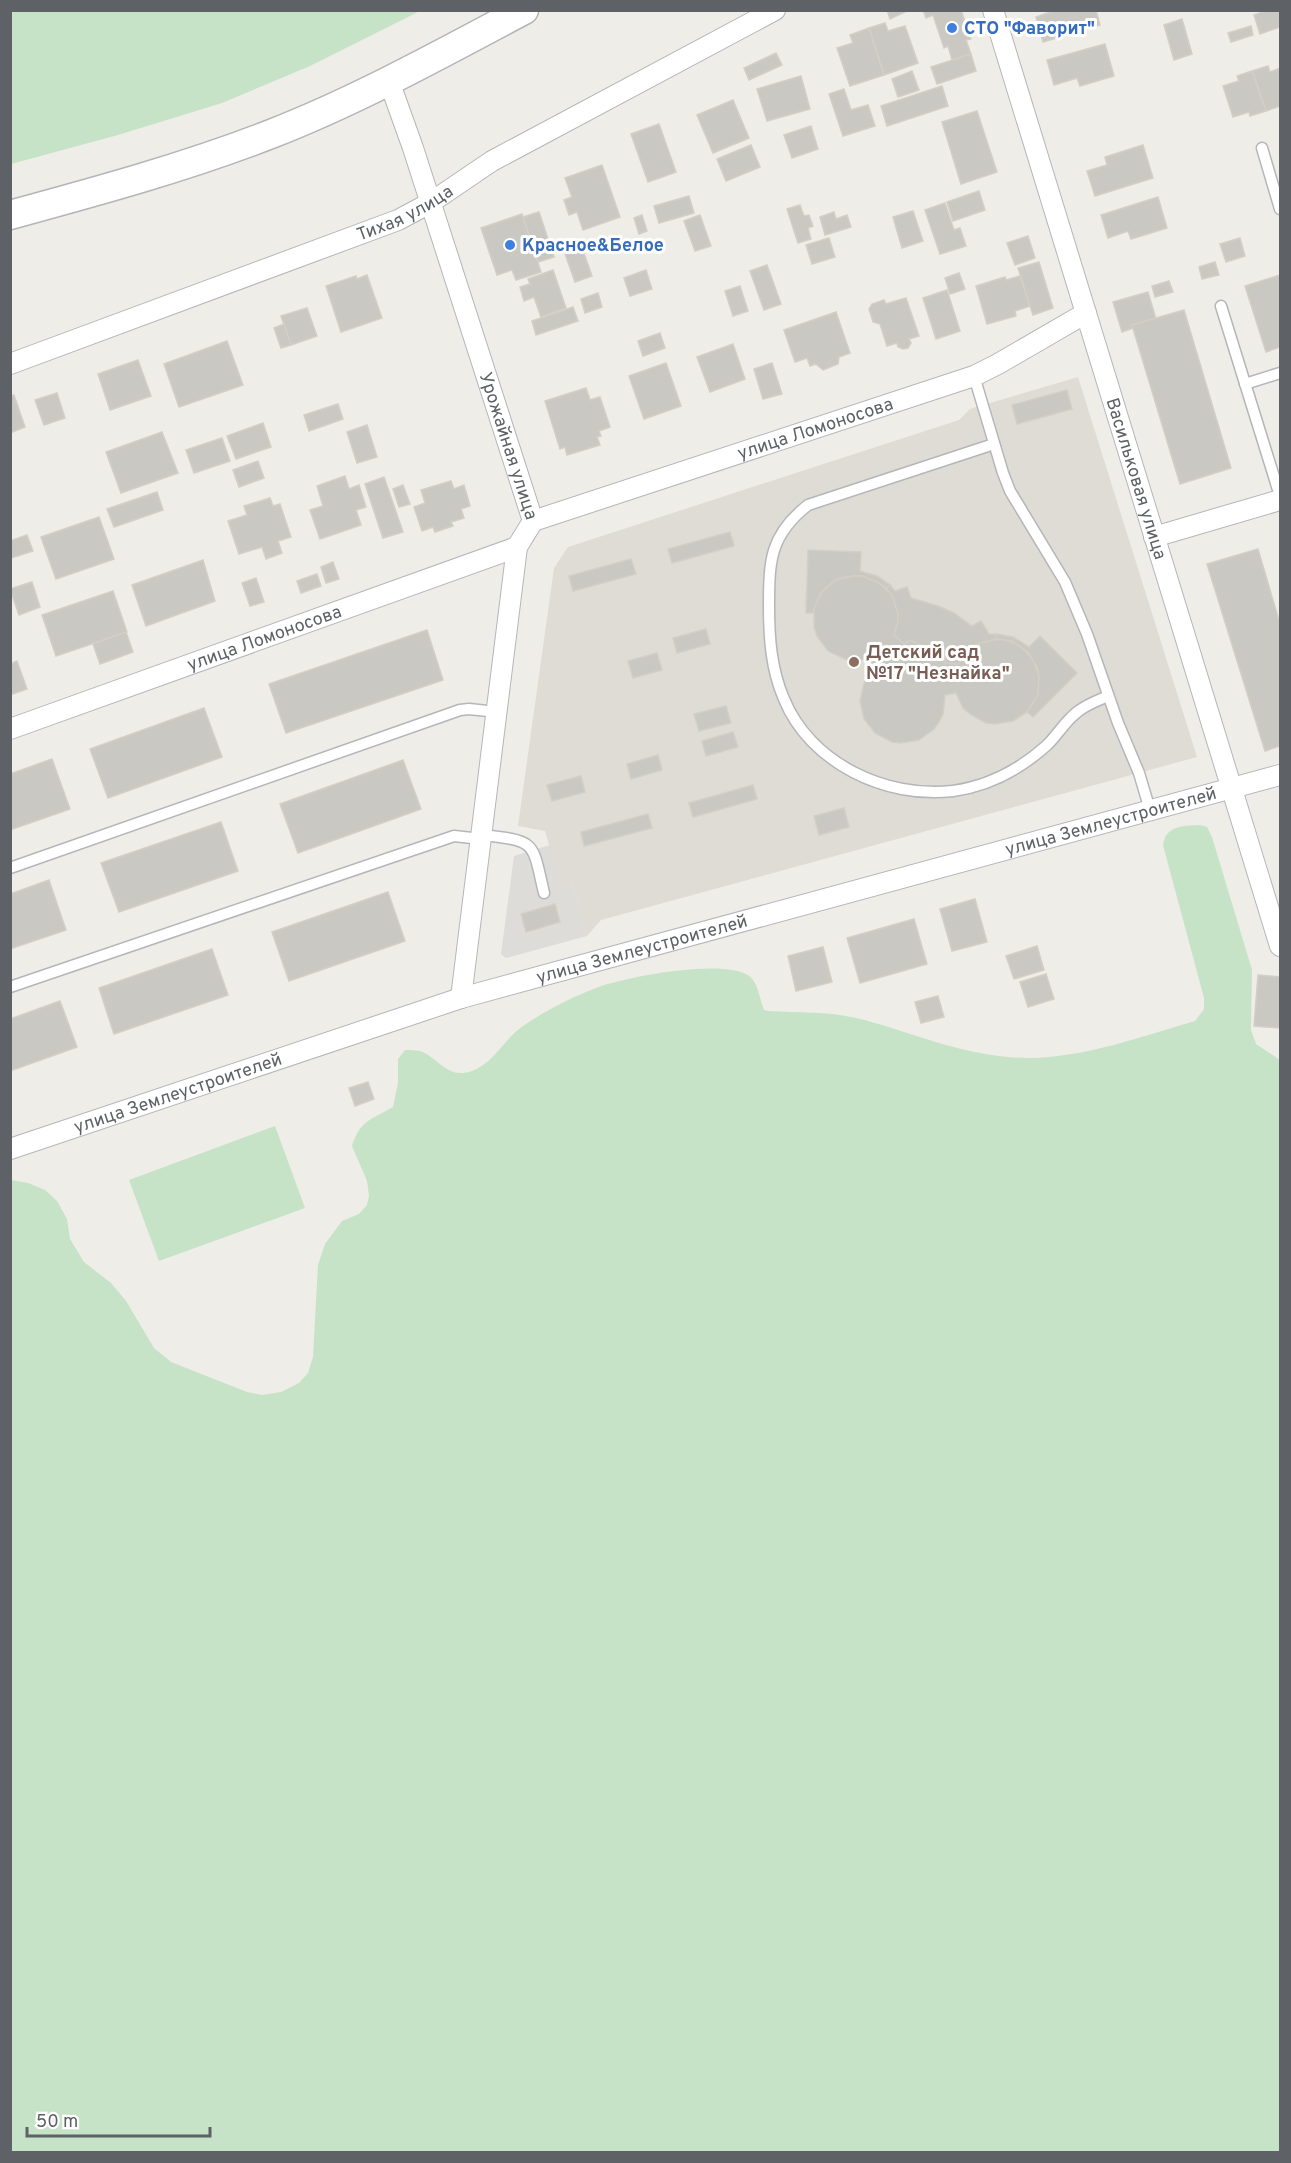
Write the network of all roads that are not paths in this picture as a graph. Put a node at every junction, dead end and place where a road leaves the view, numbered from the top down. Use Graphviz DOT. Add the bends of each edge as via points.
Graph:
graph roads {
  1 [pos="524,10"];
  2 [pos="775,10"];
  3 [pos="993,10"];
  4 [pos="389,81"];
  5 [pos="1262,148"];
  6 [pos="430,204"];
  7 [pos="1281,209"];
  8 [pos="10,215"];
  9 [pos="1221,306"];
  10 [pos="1086,314"];
  11 [pos="10,364"];
  12 [pos="1281,373"];
  13 [pos="974,376"];
  14 [pos="1245,384"];
  15 [pos="994,444"];
  16 [pos="1281,498"];
  17 [pos="533,521"];
  18 [pos="1154,537"];
  19 [pos="517,547"];
  20 [pos="1108,696"];
  21 [pos="497,712"];
  22 [pos="10,729"];
  23 [pos="1281,775"];
  24 [pos="1232,788"];
  25 [pos="1150,810"];
  26 [pos="482,837"];
  27 [pos="10,868"];
  28 [pos="544,893"];
  29 [pos="1281,946"];
  30 [pos="10,987"];
  31 [pos="462,998"];
  32 [pos="10,1149"];
  1 -- 4 [label="main road"];
  2 -- 6 [label="street, Тихая улица" via="492,161"];
  3 -- 10 [label="street, Васильковая улица"];
  4 -- 6 [label="street, Урожайная улица"];
  4 -- 8 [label="main road" via="206,158"];
  5 -- 7 [label="lane"];
  6 -- 11 [label="street, Тихая улица" via="398,220"];
  6 -- 17 [label="street, Урожайная улица"];
  9 -- 14 [label="lane"];
  10 -- 13 [label="street, улица Ломоносова"];
  10 -- 18 [label="street, Васильковая улица"];
  12 -- 14 [label="lane"];
  13 -- 15 [label="lane"];
  13 -- 17 [label="street, улица Ломоносова"];
  14 -- 16 [label="lane"];
  15 -- 20 [label="lane" via="1011,491 1065,582"];
  15 -- 20 [label="lane" via="808,505 792,518 772,551 769,569 771,653 784,700 807,736 852,772 903,790 930,792 978,786 1023,766 1078,710"];
  16 -- 18 [label="street"];
  17 -- 19 [label="street, Урожайная улица"];
  18 -- 24 [label="street, Васильковая улица"];
  19 -- 21 [label="street, Урожайная улица"];
  19 -- 22 [label="street, улица Ломоносова"];
  20 -- 25 [label="lane"];
  21 -- 26 [label="street, Урожайная улица"];
  21 -- 27 [label="lane" via="460,710"];
  23 -- 24 [label="street, улица Землеустроителей"];
  24 -- 25 [label="street, улица Землеустроителей"];
  24 -- 29 [label="street, Васильковая улица"];
  25 -- 31 [label="street, улица Землеустроителей"];
  26 -- 28 [label="lane" via="519,840 530,846"];
  26 -- 30 [label="lane" via="454,836"];
  26 -- 31 [label="street, Урожайная улица"];
  31 -- 32 [label="street, улица Землеустроителей"];
}
